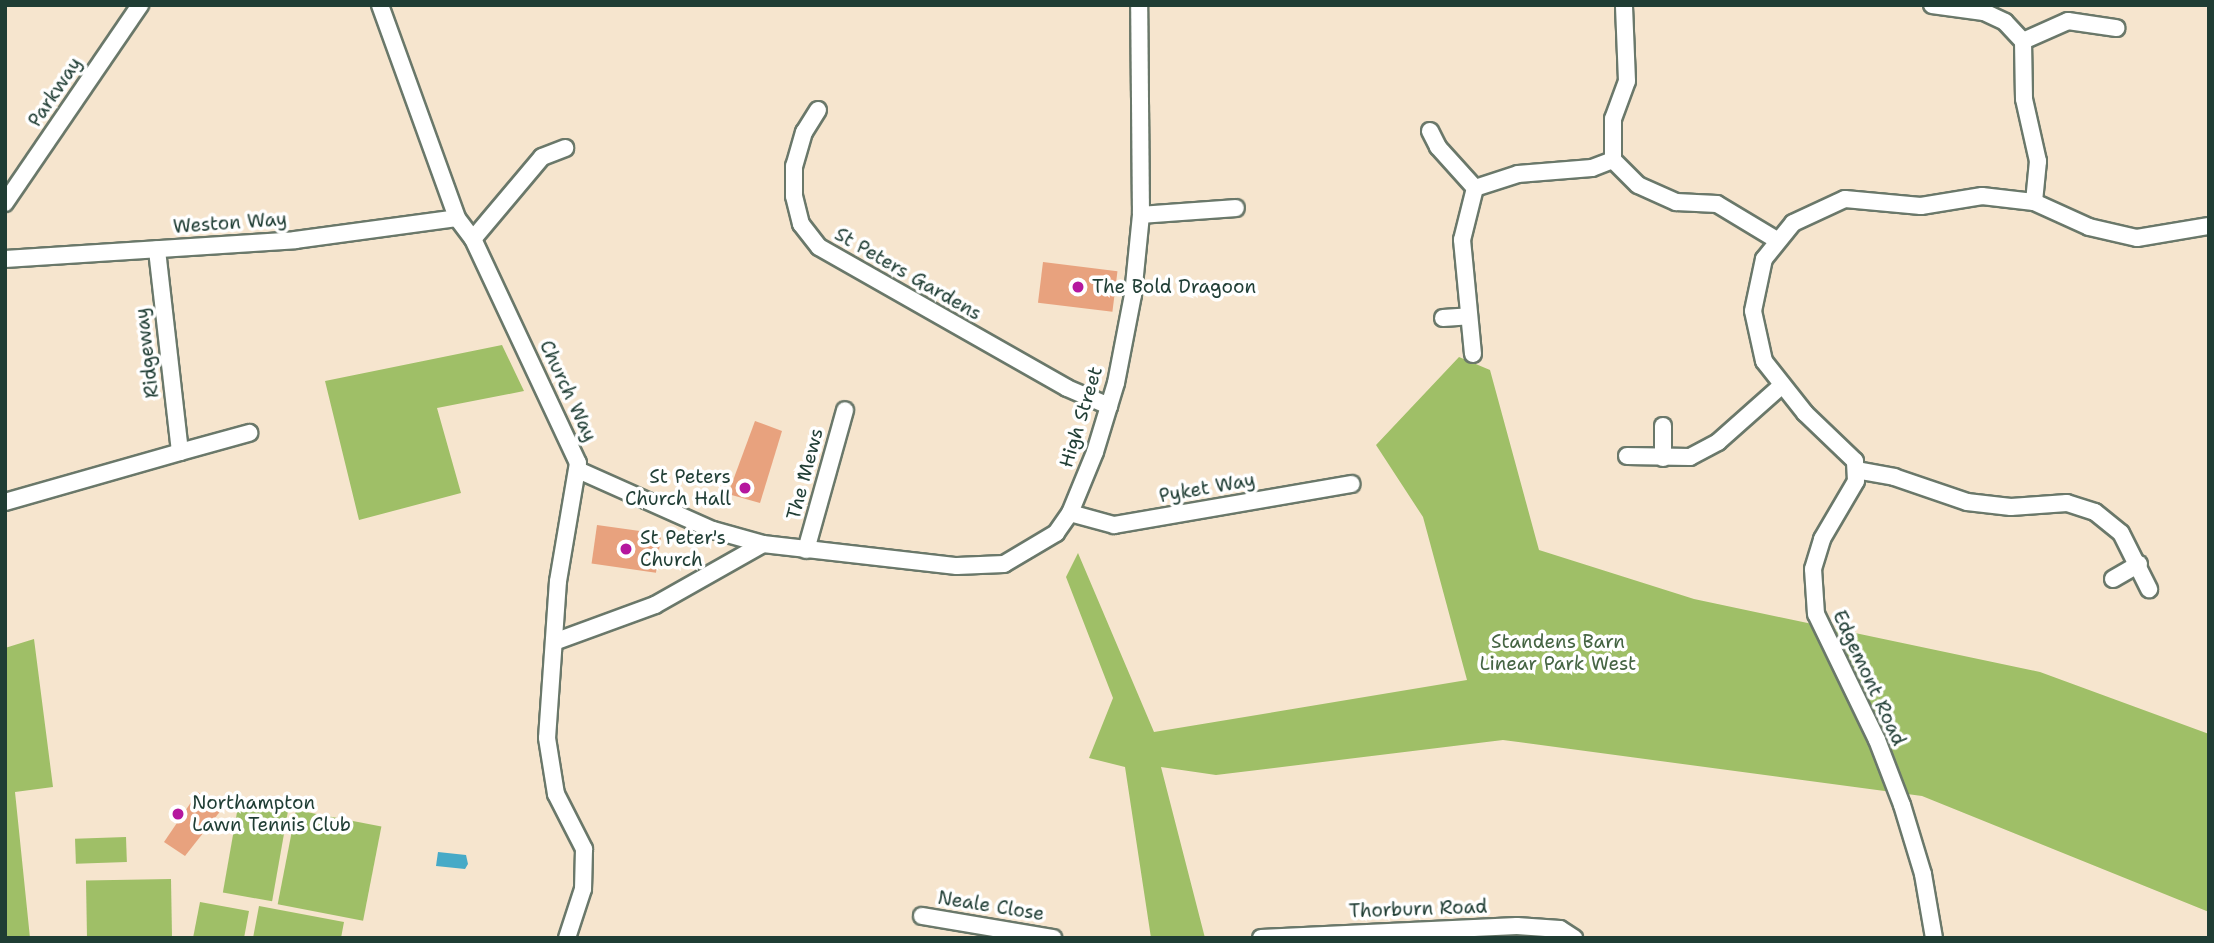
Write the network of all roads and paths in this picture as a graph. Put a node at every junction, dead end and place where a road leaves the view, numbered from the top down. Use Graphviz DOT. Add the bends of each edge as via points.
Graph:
graph roads {
  1 [pos="140,5"];
  2 [pos="380,5"];
  3 [pos="1139,5"];
  4 [pos="1624,5"];
  5 [pos="1932,5"];
  6 [pos="2116,28"];
  7 [pos="2023,41"];
  8 [pos="818,110"];
  9 [pos="1430,131"];
  10 [pos="565,148"];
  11 [pos="1613,160"];
  12 [pos="1475,188"];
  13 [pos="2034,202"];
  14 [pos="5,203"];
  15 [pos="1236,208"];
  16 [pos="1141,215"];
  17 [pos="457,218"];
  18 [pos="2209,226"];
  19 [pos="473,239"];
  20 [pos="1777,240"];
  21 [pos="157,249"];
  22 [pos="5,259"];
  23 [pos="1469,316"];
  24 [pos="1443,318"];
  25 [pos="1473,354"];
  26 [pos="1781,386"];
  27 [pos="1109,406"];
  28 [pos="845,410"];
  29 [pos="1663,426"];
  30 [pos="249,433"];
  31 [pos="180,452"];
  32 [pos="1627,456"];
  33 [pos="1663,458"];
  34 [pos="578,470"];
  35 [pos="1856,470"];
  36 [pos="1351,484"];
  37 [pos="5,502"];
  38 [pos="1070,513"];
  39 [pos="762,544"];
  40 [pos="806,550"];
  41 [pos="2139,564"];
  42 [pos="2113,579"];
  43 [pos="2149,589"];
  44 [pos="554,642"];
  45 [pos="922,916"];
  46 [pos="567,938"];
  47 [pos="1053,938"];
  48 [pos="1261,938"];
  49 [pos="1574,938"];
  50 [pos="1934,938"];
  1 -- 14 [label="street, Parkway"];
  2 -- 17 [label="street, Church Way"];
  3 -- 16 [label="street, High Street"];
  4 -- 11 [label="street" via="1627,81 1614,119"];
  5 -- 7 [label="street" via="1984,12 2005,22"];
  6 -- 7 [label="street" via="2068,21"];
  7 -- 13 [label="street" via="2024,99 2038,161"];
  8 -- 27 [label="street, St Peters Gardens" via="804,132 794,166 794,196 801,224 819,247 1055,382"];
  9 -- 12 [label="street" via="1438,147"];
  10 -- 19 [label="street" via="542,157"];
  11 -- 12 [label="street" via="1592,168 1518,174"];
  11 -- 20 [label="street" via="1638,185 1676,202 1717,204"];
  12 -- 23 [label="street" via="1462,240"];
  13 -- 18 [label="street" via="2089,228 2137,238"];
  13 -- 20 [label="street" via="1982,196 1921,206 1845,199 1803,217"];
  15 -- 16 [label="street"];
  16 -- 27 [label="street, High Street" via="1133,295"];
  17 -- 19 [label="street, Church Way"];
  17 -- 21 [label="street, Weston Way" via="295,240"];
  19 -- 34 [label="street, Church Way"];
  20 -- 26 [label="street" via="1764,259 1753,311 1764,361"];
  21 -- 22 [label="street, Weston Way"];
  21 -- 31 [label="street, Ridgeway"];
  23 -- 24 [label="street"];
  23 -- 25 [label="street"];
  26 -- 33 [label="street" via="1718,442 1690,457"];
  26 -- 35 [label="street" via="1847,450"];
  27 -- 38 [label="street, High Street"];
  28 -- 40 [label="street, The Mews"];
  29 -- 33 [label="street"];
  30 -- 31 [label="street"];
  31 -- 37 [label="street"];
  32 -- 33 [label="street"];
  34 -- 39 [label="street, High Street" via="713,530"];
  34 -- 44 [label="street, Church Way" via="558,581"];
  35 -- 41 [label="street" via="1894,477 1967,502 2011,507 2067,503 2095,512 2122,533"];
  35 -- 50 [label="street, Edgemont Road" via="1852,490 1822,538 1813,569 1816,614 1877,740 1902,805 1923,874"];
  36 -- 38 [label="street, Pyket Way" via="1114,525"];
  38 -- 40 [label="street, High Street" via="1056,533 1004,564 957,566"];
  39 -- 40 [label="street, High Street"];
  39 -- 44 [label="street" via="655,604"];
  41 -- 42 [label="street"];
  41 -- 43 [label="street"];
  44 -- 46 [label="street, Church Way" via="548,767 556,794 579,835 586,870"];
  45 -- 47 [label="street, Neale Close"];
  48 -- 49 [label="street, Thorburn Road" via="1517,926 1560,929"];
}
